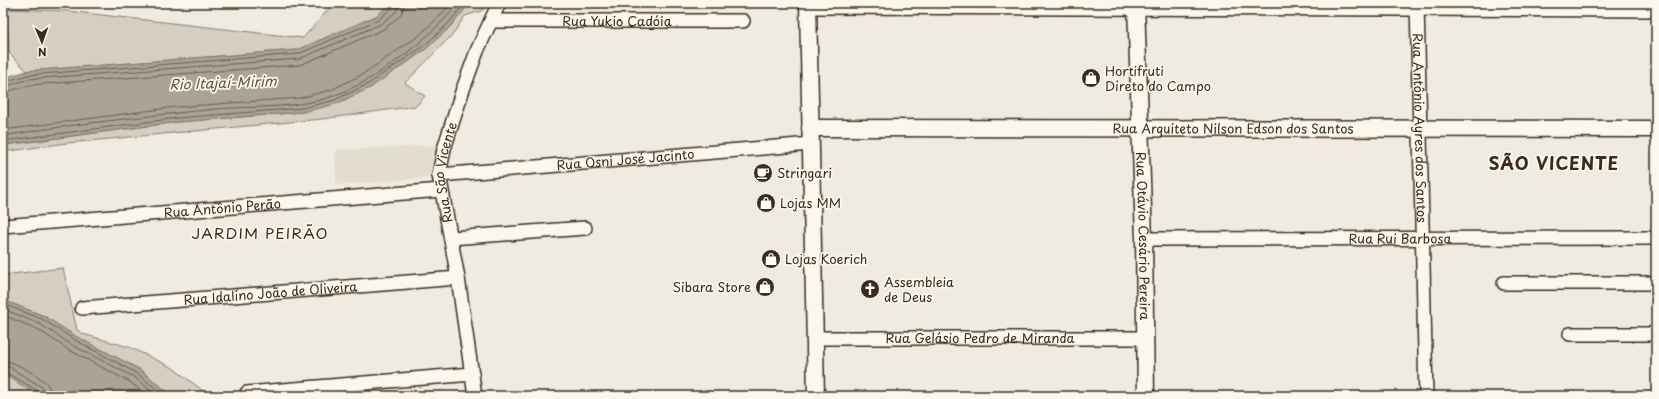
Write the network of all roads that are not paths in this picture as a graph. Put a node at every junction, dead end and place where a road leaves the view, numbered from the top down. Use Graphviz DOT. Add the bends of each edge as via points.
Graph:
graph roads {
  1 [pos="499,3"];
  2 [pos="808,5"];
  3 [pos="1136,5"];
  4 [pos="1417,6"];
  5 [pos="1656,10"];
  6 [pos="491,21"];
  7 [pos="742,21"];
  8 [pos="1139,129"];
  9 [pos="1420,129"];
  10 [pos="1656,129"];
  11 [pos="810,136"];
  12 [pos="440,175"];
  13 [pos="441,190"];
  14 [pos="3,226"];
  15 [pos="585,228"];
  16 [pos="451,238"];
  17 [pos="1144,238"];
  18 [pos="1656,238"];
  19 [pos="1422,239"];
  20 [pos="458,278"];
  21 [pos="1504,283"];
  22 [pos="1656,283"];
  23 [pos="82,308"];
  24 [pos="1570,334"];
  25 [pos="1656,334"];
  26 [pos="815,338"];
  27 [pos="1145,338"];
  28 [pos="472,374"];
  29 [pos="247,393"];
  30 [pos="476,396"];
  31 [pos="816,396"];
  32 [pos="1146,396"];
  33 [pos="1426,396"];
  1 -- 6 [label="street, Rua São Vicente"];
  2 -- 3 [label="street"];
  2 -- 11 [label="main road"];
  3 -- 4 [label="street"];
  3 -- 8 [label="main road, Rua Otávio Cesário Pereira"];
  4 -- 5 [label="street"];
  4 -- 9 [label="street, Rua Antônio Ayres dos Santos"];
  6 -- 7 [label="street, Rua Yukio Cadóia"];
  6 -- 12 [label="street, Rua São Vicente" via="462,92 444,149"];
  8 -- 9 [label="main road, Rua Arquiteto Nilson Edson dos Santos"];
  8 -- 11 [label="main road, Rua Arquiteto Nilson Edson dos Santos"];
  8 -- 17 [label="main road, Rua Otávio Cesário Pereira"];
  9 -- 10 [label="main road, Rua Arquiteto Nilson Edson dos Santos"];
  9 -- 19 [label="street, Rua Antônio Ayres dos Santos"];
  11 -- 12 [label="street, Rua Osni José Jacinto"];
  11 -- 26 [label="main road"];
  12 -- 13 [label="street, Rua São Vicente"];
  13 -- 14 [label="street, Rua Antônio Perão"];
  13 -- 16 [label="street, Rua São Vicente"];
  15 -- 16 [label="street"];
  16 -- 20 [label="street, Rua São Vicente"];
  17 -- 19 [label="street, Rua Rui Barbosa"];
  17 -- 27 [label="main road, Rua Otávio Cesário Pereira"];
  18 -- 19 [label="street, Rua Rui Barbosa"];
  19 -- 33 [label="street, Rua Antônio Ayres dos Santos"];
  20 -- 23 [label="street, Rua Idalino João de Oliveira"];
  20 -- 28 [label="street, Rua São Vicente"];
  21 -- 22 [label="street"];
  24 -- 25 [label="street"];
  26 -- 27 [label="street, Rua Gelásio Pedro de Miranda"];
  26 -- 31 [label="main road"];
  27 -- 32 [label="main road, Rua Otávio Cesário Pereira"];
  28 -- 29 [label="street"];
  28 -- 30 [label="street, Rua São Vicente"];
}
